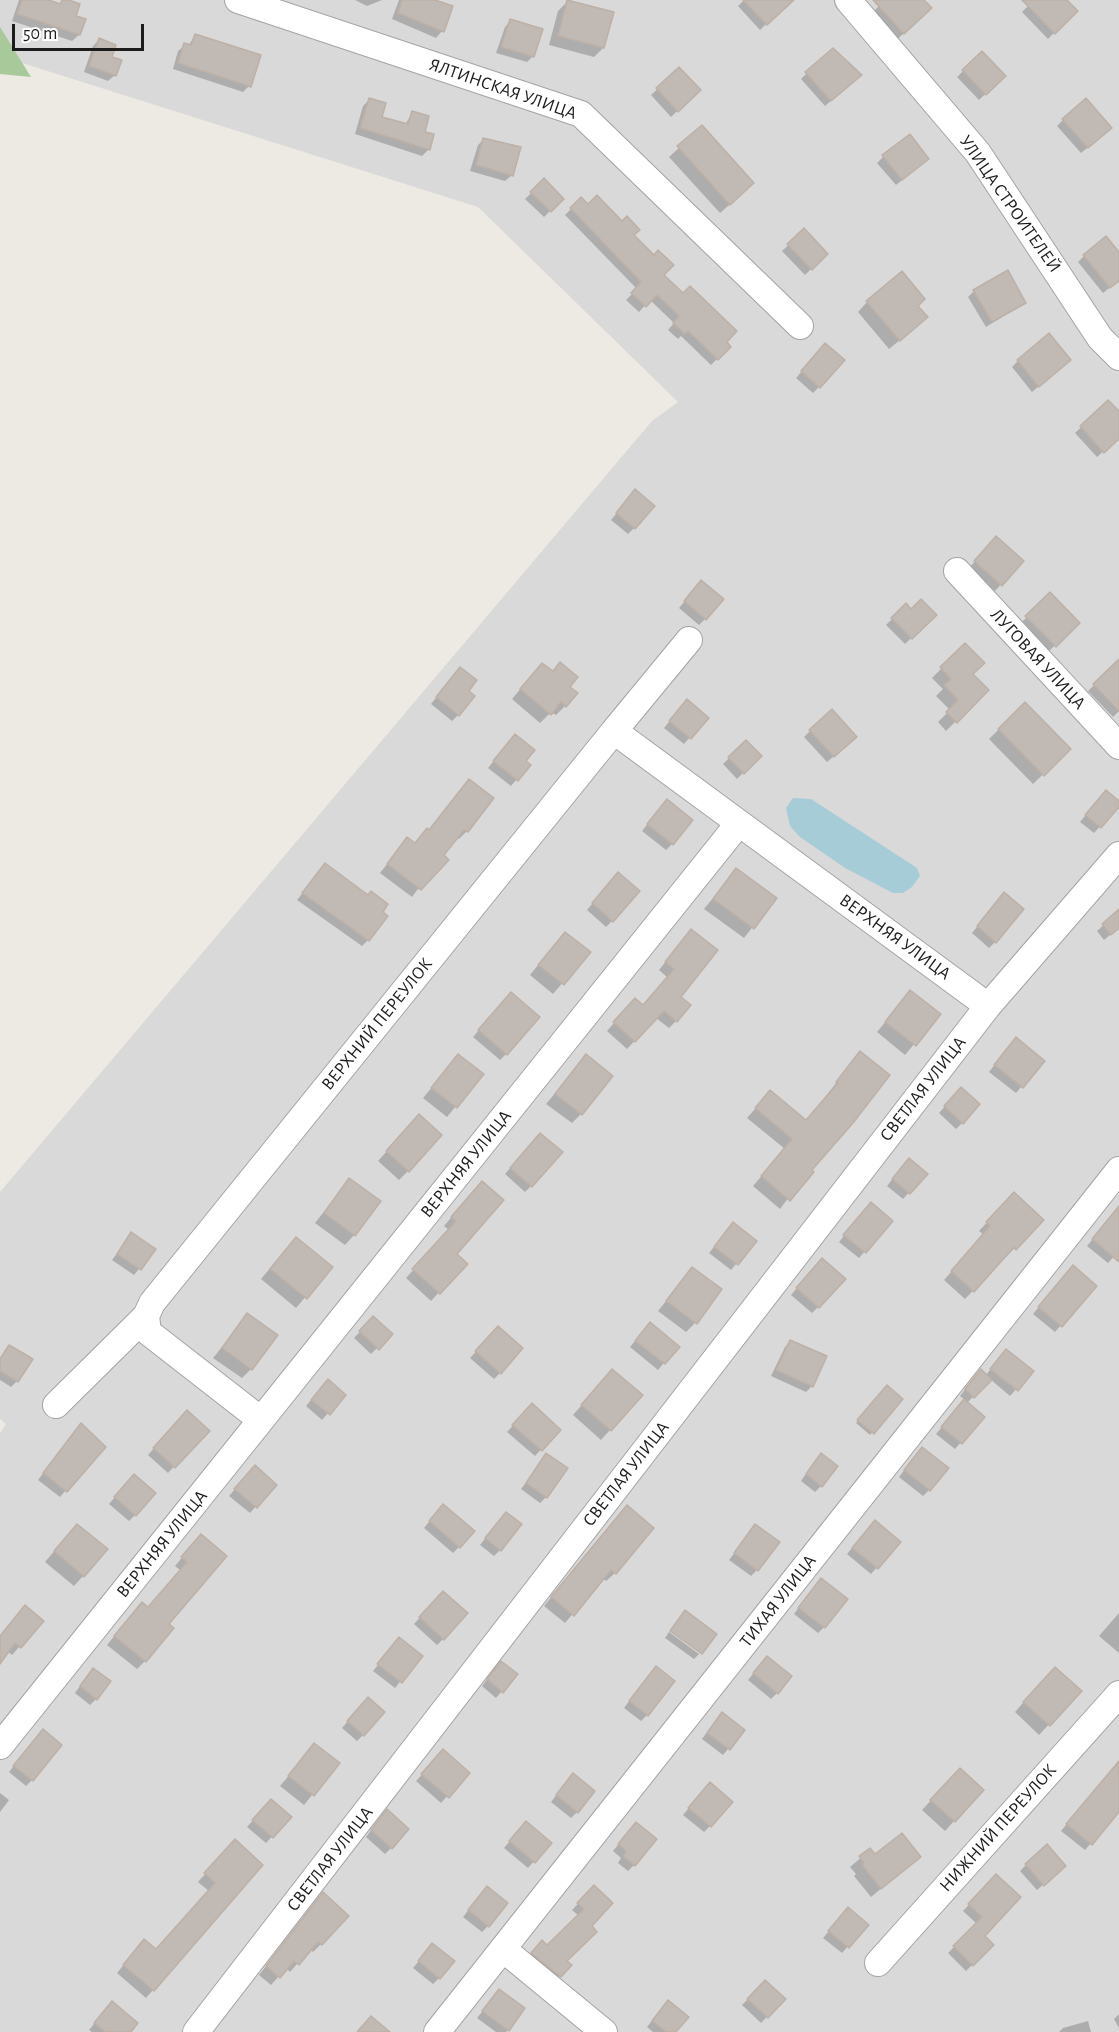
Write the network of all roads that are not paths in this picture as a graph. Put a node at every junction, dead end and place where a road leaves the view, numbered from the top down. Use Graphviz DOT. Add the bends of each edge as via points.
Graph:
graph roads {
  1 [pos="238,0"];
  2 [pos="848,0"];
  3 [pos="800,326"];
  4 [pos="1119,357"];
  5 [pos="957,571"];
  6 [pos="688,640"];
  7 [pos="614,731"];
  8 [pos="1119,746"];
  9 [pos="739,823"];
  10 [pos="1119,855"];
  11 [pos="988,1006"];
  12 [pos="1119,1170"];
  13 [pos="146,1317"];
  14 [pos="56,1405"];
  15 [pos="261,1420"];
  16 [pos="1119,1694"];
  17 [pos="0,1746"];
  18 [pos="503,1949"];
  19 [pos="878,1963"];
  20 [pos="196,2032"];
  21 [pos="437,2032"];
  22 [pos="604,2032"];
  1 -- 3 [label="street, ЯЛТИНСКАЯ УЛИЦА" via="581,114"];
  2 -- 4 [label="street, УЛИЦА СТРОИТЕЛЕЙ" via="978,153 1100,338"];
  5 -- 8 [label="street, ЛУГОВАЯ УЛИЦА"];
  6 -- 7 [label="street, ВЕРХНИЙ ПЕРЕУЛОК"];
  7 -- 9 [label="street"];
  7 -- 13 [label="street, ВЕРХНИЙ ПЕРЕУЛОК" via="152,1303"];
  9 -- 11 [label="street, ВЕРХНЯЯ УЛИЦА"];
  9 -- 15 [label="street, ВЕРХНЯЯ УЛИЦА"];
  10 -- 11 [label="street, СВЕТЛАЯ УЛИЦА"];
  11 -- 20 [label="street, СВЕТЛАЯ УЛИЦА"];
  12 -- 18 [label="street, ТИХАЯ УЛИЦА"];
  13 -- 14 [label="street, ВЕРХНИЙ ПЕРЕУЛОК"];
  13 -- 15 [label="street" via="148,1332"];
  15 -- 17 [label="street, ВЕРХНЯЯ УЛИЦА"];
  16 -- 19 [label="street, НИЖНИЙ ПЕРЕУЛОК"];
  18 -- 21 [label="street, ТИХАЯ УЛИЦА"];
  18 -- 22 [label="street"];
}
